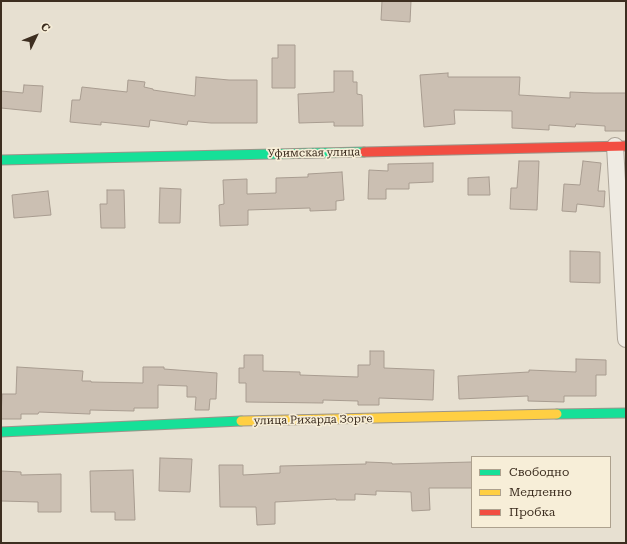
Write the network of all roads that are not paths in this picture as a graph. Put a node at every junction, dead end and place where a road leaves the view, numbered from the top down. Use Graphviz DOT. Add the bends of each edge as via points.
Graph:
graph roads {
  1 [pos="621,146"];
  2 [pos="1,160"];
  3 [pos="626,339"];
  4 [pos="626,413"];
  5 [pos="1,432"];
  1 -- 2 [label="street, Уфимская улица"];
  1 -- 3 [label="street"];
  4 -- 5 [label="street, улица Рихарда Зорге" via="235,421"];
}
